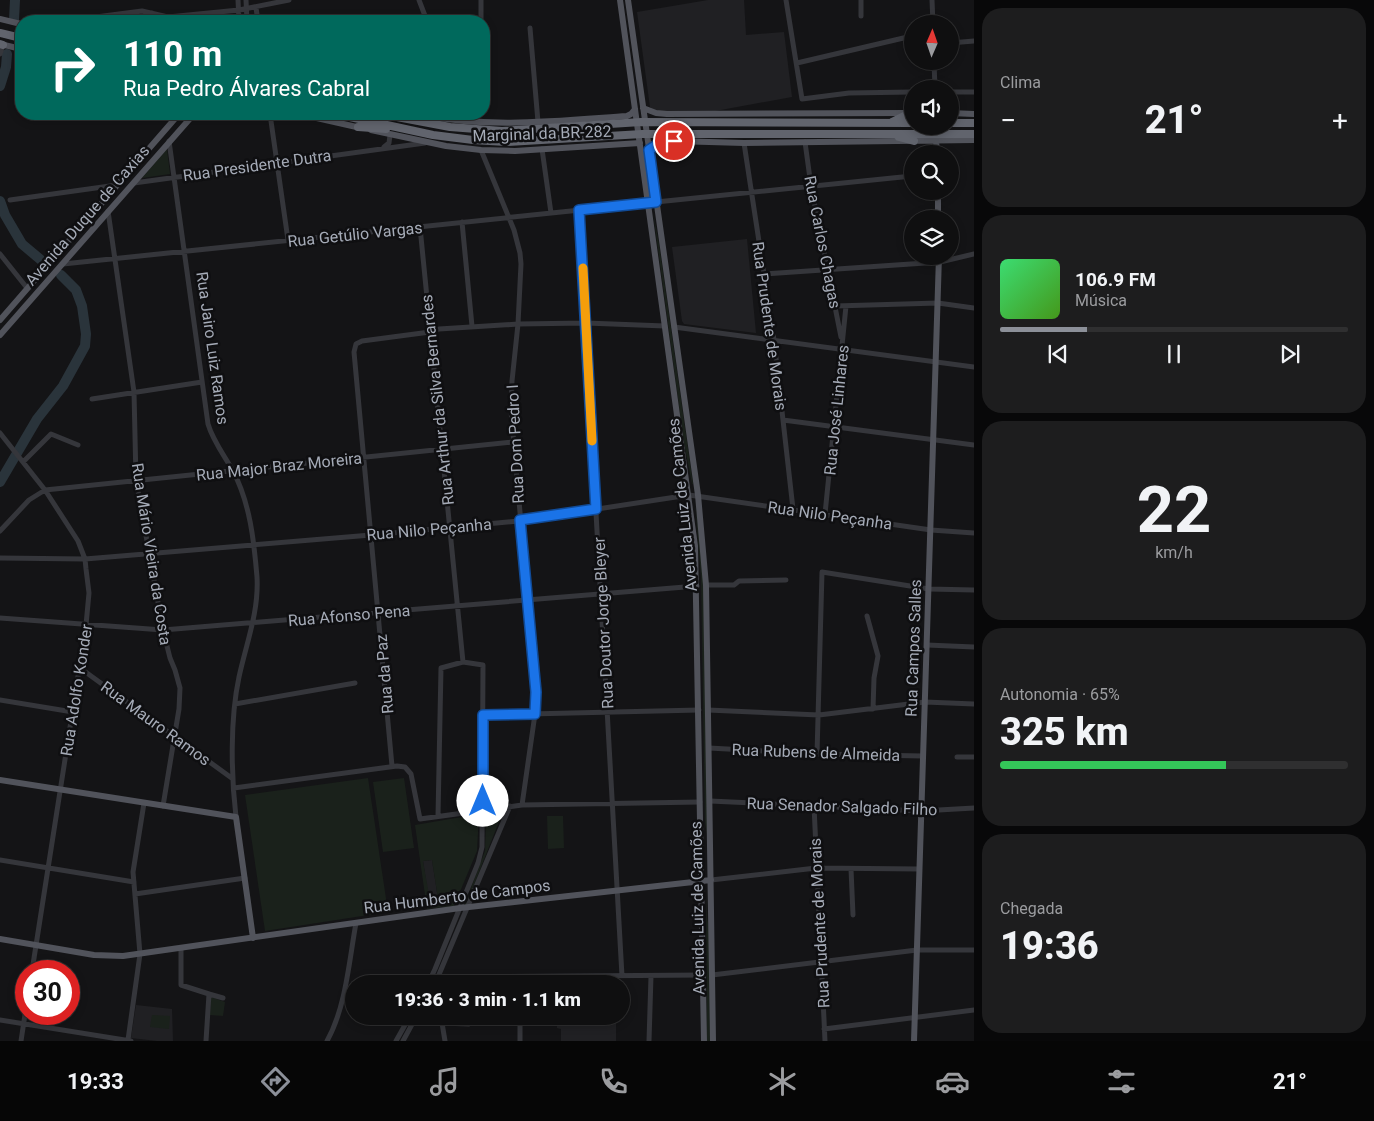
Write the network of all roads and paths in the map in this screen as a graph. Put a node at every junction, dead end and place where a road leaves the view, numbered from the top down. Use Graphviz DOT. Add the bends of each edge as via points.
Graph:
graph roads {
  1 [pos="238,0"];
  2 [pos="246,0"];
  3 [pos="290,0"];
  4 [pos="419,0"];
  5 [pos="481,0"];
  6 [pos="620,0"];
  7 [pos="628,0"];
  8 [pos="786,0"];
  9 [pos="861,0"];
  10 [pos="932,0"];
  11 [pos="256,8"];
  12 [pos="247,9"];
  13 [pos="239,10"];
  14 [pos="152,14"];
  15 [pos="106,15"];
  16 [pos="157,15"];
  17 [pos="188,15"];
  18 [pos="239,15"];
  19 [pos="247,15"];
  20 [pos="257,15"];
  21 [pos="425,15"];
  22 [pos="481,15"];
  23 [pos="933,15"];
  24 [pos="630,16"];
  25 [pos="861,16"];
  26 [pos="0,19"];
  27 [pos="15,23"];
  28 [pos="530,28"];
  29 [pos="0,33"];
  30 [pos="15,37"];
  31 [pos="904,38"];
  32 [pos="974,41"];
  33 [pos="959,42"];
  34 [pos="1,44"];
  35 [pos="15,48"];
  36 [pos="0,54"];
  37 [pos="797,64"];
  38 [pos="904,92"];
  39 [pos="959,92"];
  40 [pos="974,92"];
  41 [pos="643,108"];
  42 [pos="635,113"];
  43 [pos="904,113"];
  44 [pos="959,114"];
  45 [pos="974,114"];
  46 [pos="904,116"];
  47 [pos="174,120"];
  48 [pos="189,120"];
  49 [pos="271,120"];
  50 [pos="326,120"];
  51 [pos="363,120"];
  52 [pos="415,120"];
  53 [pos="459,120"];
  54 [pos="466,121"];
  55 [pos="959,121"];
  56 [pos="474,122"];
  57 [pos="538,122"];
  58 [pos="890,123"];
  59 [pos="904,123"];
  60 [pos="959,123"];
  61 [pos="965,123"];
  62 [pos="974,123"];
  63 [pos="358,127"];
  64 [pos="399,128"];
  65 [pos="882,134"];
  66 [pos="974,134"];
  67 [pos="390,135"];
  68 [pos="936,140"];
  69 [pos="974,140"];
  70 [pos="170,141"];
  71 [pos="639,141"];
  72 [pos="914,141"];
  73 [pos="805,142"];
  74 [pos="428,143"];
  75 [pos="744,143"];
  76 [pos="936,145"];
  77 [pos="382,148"];
  78 [pos="542,149"];
  79 [pos="481,150"];
  80 [pos="649,150"];
  81 [pos="277,163"];
  82 [pos="174,177"];
  83 [pos="904,177"];
  84 [pos="133,183"];
  85 [pos="118,185"];
  86 [pos="810,186"];
  87 [pos="752,192"];
  88 [pos="10,200"];
  89 [pos="656,202"];
  90 [pos="648,203"];
  91 [pos="579,210"];
  92 [pos="108,211"];
  93 [pos="551,213"];
  94 [pos="509,218"];
  95 [pos="462,222"];
  96 [pos="420,227"];
  97 [pos="288,240"];
  98 [pos="184,251"];
  99 [pos="0,254"];
  100 [pos="974,254"];
  101 [pos="959,256"];
  102 [pos="115,258"];
  103 [pos="904,262"];
  104 [pos="62,264"];
  105 [pos="939,265"];
  106 [pos="828,270"];
  107 [pos="764,274"];
  108 [pos="27,288"];
  109 [pos="938,303"];
  110 [pos="835,306"];
  111 [pos="846,306"];
  112 [pos="974,308"];
  113 [pos="0,320"];
  114 [pos="586,323"];
  115 [pos="518,324"];
  116 [pos="472,326"];
  117 [pos="665,326"];
  118 [pos="674,327"];
  119 [pos="430,332"];
  120 [pos="0,335"];
  121 [pos="774,340"];
  122 [pos="842,342"];
  123 [pos="842,349"];
  124 [pos="936,362"];
  125 [pos="974,367"];
  126 [pos="202,382"];
  127 [pos="134,392"];
  128 [pos="92,399"];
  129 [pos="783,420"];
  130 [pos="834,426"];
  131 [pos="0,433"];
  132 [pos="934,440"];
  133 [pos="513,442"];
  134 [pos="78,445"];
  135 [pos="974,445"];
  136 [pos="442,449"];
  137 [pos="364,457"];
  138 [pos="21,459"];
  139 [pos="233,470"];
  140 [pos="136,480"];
  141 [pos="45,490"];
  142 [pos="689,495"];
  143 [pos="698,495"];
  144 [pos="596,509"];
  145 [pos="793,509"];
  146 [pos="825,514"];
  147 [pos="520,520"];
  148 [pos="450,527"];
  149 [pos="931,530"];
  150 [pos="0,531"];
  151 [pos="974,533"];
  152 [pos="371,535"];
  153 [pos="253,545"];
  154 [pos="149,553"];
  155 [pos="0,558"];
  156 [pos="85,559"];
  157 [pos="786,580"];
  158 [pos="706,585"];
  159 [pos="697,586"];
  160 [pos="929,588"];
  161 [pos="974,590"];
  162 [pos="601,594"];
  163 [pos="528,600"];
  164 [pos="458,606"];
  165 [pos="378,613"];
  166 [pos="867,616"];
  167 [pos="0,618"];
  168 [pos="252,623"];
  169 [pos="86,624"];
  170 [pos="163,630"];
  171 [pos="927,645"];
  172 [pos="974,647"];
  173 [pos="464,662"];
  174 [pos="80,668"];
  175 [pos="355,683"];
  176 [pos="0,700"];
  177 [pos="925,702"];
  178 [pos="235,704"];
  179 [pos="974,704"];
  180 [pos="873,709"];
  181 [pos="699,710"];
  182 [pos="708,710"];
  183 [pos="73,712"];
  184 [pos="608,712"];
  185 [pos="535,714"];
  186 [pos="483,715"];
  187 [pos="818,715"];
  188 [pos="175,737"];
  189 [pos="709,748"];
  190 [pos="817,754"];
  191 [pos="923,756"];
  192 [pos="957,757"];
  193 [pos="974,757"];
  194 [pos="392,766"];
  195 [pos="233,779"];
  196 [pos="0,780"];
  197 [pos="234,788"];
  198 [pos="60,789"];
  199 [pos="710,801"];
  200 [pos="144,802"];
  201 [pos="700,802"];
  202 [pos="613,803"];
  203 [pos="522,805"];
  204 [pos="163,806"];
  205 [pos="510,806"];
  206 [pos="814,806"];
  207 [pos="974,808"];
  208 [pos="482,810"];
  209 [pos="921,811"];
  210 [pos="438,816"];
  211 [pos="236,817"];
  212 [pos="0,860"];
  213 [pos="48,868"];
  214 [pos="816,868"];
  215 [pos="851,869"];
  216 [pos="919,869"];
  217 [pos="245,878"];
  218 [pos="711,880"];
  219 [pos="701,881"];
  220 [pos="134,882"];
  221 [pos="618,891"];
  222 [pos="135,894"];
  223 [pos="468,907"];
  224 [pos="460,908"];
  225 [pos="853,915"];
  226 [pos="356,923"];
  227 [pos="254,938"];
  228 [pos="0,939"];
  229 [pos="36,945"];
  230 [pos="181,948"];
  231 [pos="917,950"];
  232 [pos="974,950"];
  233 [pos="140,954"];
  234 [pos="34,960"];
  235 [pos="821,962"];
  236 [pos="432,975"];
  237 [pos="439,975"];
  238 [pos="622,975"];
  239 [pos="703,975"];
  240 [pos="712,975"];
  241 [pos="630,976"];
  242 [pos="651,976"];
  243 [pos="209,994"];
  244 [pos="223,998"];
  245 [pos="974,1010"];
  246 [pos="915,1016"];
  247 [pos="0,1020"];
  248 [pos="15,1022"];
  249 [pos="24,1025"];
  250 [pos="30,1025"];
  251 [pos="408,1025"];
  252 [pos="410,1025"];
  253 [pos="442,1025"];
  254 [pos="520,1025"];
  255 [pos="824,1028"];
  256 [pos="107,1039"];
  257 [pos="128,1040"];
  258 [pos="21,1041"];
  259 [pos="131,1041"];
  260 [pos="206,1041"];
  261 [pos="327,1041"];
  262 [pos="396,1041"];
  263 [pos="403,1041"];
  264 [pos="445,1041"];
  265 [pos="520,1041"];
  266 [pos="649,1041"];
  267 [pos="704,1041"];
  268 [pos="713,1041"];
  269 [pos="825,1041"];
  270 [pos="914,1041"];
  1 -- 13 [label="street"];
  2 -- 12 [label="street"];
  3 -- 11 [label="street"];
  4 -- 21 [label="street"];
  5 -- 22 [label="street"];
  6 -- 24 [label="main road"];
  6 -- 42 [label="main road, Avenida Luiz de Camões"];
  7 -- 24 [label="main road, Avenida Luiz de Camões"];
  8 -- 37 [label="street"];
  9 -- 25 [label="street"];
  10 -- 23 [label="street"];
  11 -- 12 [label="street"];
  11 -- 20 [label="street"];
  12 -- 13 [label="street"];
  12 -- 19 [label="street"];
  13 -- 17 [label="street"];
  13 -- 18 [label="street"];
  14 -- 15 [label="street" via="133,11"];
  14 -- 16 [label="street"];
  24 -- 41 [label="main road, Avenida Luiz de Camões"];
  26 -- 27 [label="main road"];
  28 -- 57 [label="street"];
  29 -- 30 [label="highway"];
  31 -- 37 [label="street"];
  32 -- 33 [label="street"];
  34 -- 35 [label="main road"];
  34 -- 36 [label="street"];
  37 -- 38 [label="street" via="802,99 849,93"];
  39 -- 40 [label="street"];
  41 -- 43 [label="main road" via="667,114"];
  41 -- 80 [label="main road, Avenida Luiz de Camões"];
  42 -- 57 [label="main road, Marginal da BR-282"];
  42 -- 71 [label="main road, Avenida Luiz de Camões"];
  44 -- 45 [label="main road"];
  46 -- 58 [label="highway"];
  47 -- 85 [label="main road, Avenida Duque de Caxias"];
  48 -- 70 [label="main road, Avenida Duque de Caxias"];
  49 -- 81 [label="street"];
  50 -- 63 [label="main road, Marginal da BR-282"];
  51 -- 64 [label="highway"];
  52 -- 58 [label="highway" via="450,127 502,131 641,122"];
  53 -- 54 [label="main road, Marginal da BR-282"];
  54 -- 56 [label="main road, Marginal da BR-282"];
  55 -- 61 [label="highway"];
  56 -- 57 [label="main road, Marginal da BR-282"];
  58 -- 59 [label="highway"];
  60 -- 61 [label="highway"];
  61 -- 62 [label="highway"];
  63 -- 64 [label="highway"];
  63 -- 67 [label="main road, Marginal da BR-282"];
  64 -- 65 [label="highway" via="457,139 506,142 642,134"];
  65 -- 66 [label="highway"];
  65 -- 72 [label="highway"];
  67 -- 74 [label="main road, Marginal da BR-282"];
  67 -- 77 [label="street" via="389,143"];
  68 -- 69 [label="main road"];
  68 -- 72 [label="main road"];
  68 -- 76 [label="main road"];
  70 -- 82 [label="street, Rua Jairo Luiz Ramos"];
  70 -- 84 [label="main road, Avenida Duque de Caxias"];
  71 -- 78 [label="main road, Marginal da BR-282"];
  71 -- 90 [label="main road, Avenida Luiz de Camões"];
  72 -- 73 [label="main road"];
  73 -- 75 [label="main road"];
  73 -- 86 [label="street, Rua Carlos Chagas"];
  74 -- 77 [label="street, Rua Presidente Dutra"];
  74 -- 79 [label="main road, Marginal da BR-282"];
  75 -- 80 [label="main road" via="674,141 658,144"];
  75 -- 87 [label="street, Rua Prudente de Morais"];
  77 -- 81 [label="street, Rua Presidente Dutra"];
  78 -- 79 [label="main road, Marginal da BR-282"];
  78 -- 93 [label="street"];
  79 -- 94 [label="street, Rua Dom Pedro I"];
  80 -- 89 [label="main road, Avenida Luiz de Camões"];
  81 -- 82 [label="street, Rua Presidente Dutra"];
  81 -- 97 [label="street"];
  82 -- 84 [label="street, Rua Presidente Dutra"];
  82 -- 98 [label="street, Rua Jairo Luiz Ramos"];
  83 -- 86 [label="street"];
  84 -- 92 [label="main road, Avenida Duque de Caxias"];
  85 -- 88 [label="street"];
  85 -- 108 [label="main road, Avenida Duque de Caxias"];
  86 -- 87 [label="street"];
  86 -- 106 [label="street, Rua Carlos Chagas"];
  87 -- 89 [label="street"];
  87 -- 107 [label="street, Rua Prudente de Morais"];
  89 -- 90 [label="main road"];
  89 -- 118 [label="main road, Avenida Luiz de Camões"];
  90 -- 91 [label="street, Rua Getúlio Vargas"];
  90 -- 117 [label="main road, Avenida Luiz de Camões"];
  91 -- 93 [label="street, Rua Getúlio Vargas"];
  91 -- 114 [label="street, Rua Doutor Jorge Bleyer"];
  92 -- 102 [label="street, Rua Mário Vieira da Costa"];
  92 -- 104 [label="main road, Avenida Duque de Caxias"];
  93 -- 94 [label="street, Rua Getúlio Vargas"];
  94 -- 95 [label="street, Rua Getúlio Vargas"];
  94 -- 115 [label="street, Rua Dom Pedro I" via="521,264"];
  95 -- 96 [label="street, Rua Getúlio Vargas"];
  95 -- 116 [label="street"];
  96 -- 97 [label="street, Rua Getúlio Vargas"];
  96 -- 119 [label="street, Rua Arthur da Silva Bernardes"];
  97 -- 98 [label="street, Rua Getúlio Vargas"];
  98 -- 102 [label="street, Rua Getúlio Vargas"];
  98 -- 126 [label="street, Rua Jairo Luiz Ramos"];
  99 -- 108 [label="street"];
  100 -- 101 [label="street"];
  102 -- 104 [label="street, Rua Getúlio Vargas"];
  102 -- 127 [label="street, Rua Mário Vieira da Costa"];
  103 -- 106 [label="street"];
  104 -- 120 [label="main road, Avenida Duque de Caxias"];
  105 -- 109 [label="main road, Rua Campos Salles"];
  106 -- 107 [label="street"];
  106 -- 110 [label="street, Rua Carlos Chagas"];
  107 -- 121 [label="street, Rua Prudente de Morais"];
  108 -- 113 [label="main road, Avenida Duque de Caxias"];
  109 -- 111 [label="street"];
  109 -- 112 [label="street"];
  109 -- 124 [label="main road, Rua Campos Salles"];
  110 -- 111 [label="street"];
  110 -- 122 [label="street, Rua Carlos Chagas"];
  111 -- 122 [label="street, Rua José Linhares"];
  114 -- 115 [label="street"];
  114 -- 117 [label="street"];
  114 -- 144 [label="street, Rua Doutor Jorge Bleyer"];
  115 -- 116 [label="street"];
  115 -- 133 [label="street, Rua Dom Pedro I" via="511,396"];
  116 -- 119 [label="street"];
  117 -- 142 [label="main road, Avenida Luiz de Camões"];
  118 -- 121 [label="street"];
  118 -- 143 [label="main road, Avenida Luiz de Camões"];
  119 -- 136 [label="street, Rua Arthur da Silva Bernardes"];
  119 -- 137 [label="street, Rua da Paz" via="356,344 354,352"];
  121 -- 123 [label="street"];
  121 -- 129 [label="street, Rua Prudente de Morais"];
  122 -- 123 [label="street, Rua José Linhares"];
  123 -- 124 [label="street"];
  123 -- 130 [label="street, Rua José Linhares"];
  124 -- 125 [label="street"];
  124 -- 132 [label="main road, Rua Campos Salles"];
  126 -- 127 [label="street"];
  126 -- 139 [label="street, Rua Jairo Luiz Ramos" via="211,433"];
  127 -- 128 [label="street"];
  127 -- 140 [label="street, Rua Mário Vieira da Costa"];
  129 -- 130 [label="street"];
  129 -- 145 [label="street, Rua Prudente de Morais"];
  130 -- 132 [label="street"];
  130 -- 146 [label="street, Rua José Linhares"];
  131 -- 138 [label="street, Rua Adolfo Konder"];
  132 -- 135 [label="street"];
  132 -- 149 [label="main road, Rua Campos Salles"];
  133 -- 136 [label="street, Rua Major Braz Moreira"];
  133 -- 147 [label="street, Rua Dom Pedro I"];
  134 -- 138 [label="street" via="51,434"];
  136 -- 137 [label="street, Rua Major Braz Moreira"];
  136 -- 148 [label="street, Rua Arthur da Silva Bernardes"];
  137 -- 139 [label="street, Rua Major Braz Moreira"];
  137 -- 152 [label="street, Rua da Paz"];
  138 -- 141 [label="street, Rua Adolfo Konder"];
  139 -- 140 [label="street, Rua Major Braz Moreira"];
  139 -- 153 [label="street, Rua Jairo Luiz Ramos" via="246,503"];
  140 -- 141 [label="street, Rua Major Braz Moreira"];
  140 -- 154 [label="street, Rua Mário Vieira da Costa"];
  141 -- 150 [label="street" via="29,500"];
  141 -- 156 [label="street, Rua Adolfo Konder" via="73,532"];
  142 -- 143 [label="street, Rua Nilo Peçanha"];
  142 -- 144 [label="street, Rua Nilo Peçanha"];
  142 -- 159 [label="main road, Avenida Luiz de Camões"];
  143 -- 145 [label="street, Rua Nilo Peçanha"];
  143 -- 158 [label="main road, Avenida Luiz de Camões"];
  144 -- 147 [label="street, Rua Nilo Peçanha"];
  144 -- 162 [label="street, Rua Doutor Jorge Bleyer"];
  145 -- 146 [label="street, Rua Nilo Peçanha"];
  146 -- 149 [label="street, Rua Nilo Peçanha"];
  147 -- 148 [label="street, Rua Nilo Peçanha"];
  147 -- 163 [label="street, Rua Dom Pedro I"];
  148 -- 152 [label="street, Rua Nilo Peçanha"];
  148 -- 164 [label="street, Rua Arthur da Silva Bernardes"];
  149 -- 151 [label="street, Rua Nilo Peçanha"];
  149 -- 160 [label="main road, Rua Campos Salles"];
  152 -- 153 [label="street, Rua Nilo Peçanha"];
  152 -- 165 [label="street, Rua da Paz"];
  153 -- 154 [label="street, Rua Nilo Peçanha"];
  153 -- 168 [label="street, Rua Jairo Luiz Ramos" via="257,591"];
  154 -- 156 [label="street, Rua Nilo Peçanha"];
  154 -- 170 [label="street, Rua Mário Vieira da Costa"];
  155 -- 156 [label="street, Rua Nilo Peçanha"];
  156 -- 169 [label="street, Rua Adolfo Konder" via="89,593"];
  157 -- 158 [label="street"];
  158 -- 182 [label="main road, Avenida Luiz de Camões"];
  159 -- 162 [label="street, Rua Afonso Pena"];
  159 -- 181 [label="main road, Avenida Luiz de Camões"];
  160 -- 161 [label="street"];
  160 -- 171 [label="main road, Rua Campos Salles"];
  160 -- 187 [label="street" via="822,572"];
  162 -- 163 [label="street, Rua Afonso Pena"];
  162 -- 184 [label="street, Rua Doutor Jorge Bleyer"];
  163 -- 164 [label="street, Rua Afonso Pena"];
  163 -- 185 [label="street, Rua Dom Pedro I"];
  164 -- 165 [label="street, Rua Afonso Pena"];
  164 -- 173 [label="street, Rua Arthur da Silva Bernardes"];
  165 -- 168 [label="street, Rua Afonso Pena"];
  165 -- 194 [label="street, Rua da Paz"];
  166 -- 180 [label="street" via="878,656"];
  167 -- 169 [label="street, Rua Afonso Pena"];
  168 -- 170 [label="street, Rua Afonso Pena"];
  168 -- 178 [label="street, Rua Jairo Luiz Ramos"];
  169 -- 170 [label="street, Rua Afonso Pena"];
  169 -- 174 [label="street, Rua Adolfo Konder"];
  170 -- 188 [label="street, Rua Mário Vieira da Costa" via="180,688"];
  171 -- 172 [label="street"];
  171 -- 177 [label="main road, Rua Campos Salles"];
  173 -- 186 [label="street" via="483,665"];
  173 -- 210 [label="street" via="441,668"];
  174 -- 183 [label="street, Rua Adolfo Konder"];
  174 -- 188 [label="street, Rua Mauro Ramos"];
  175 -- 178 [label="street"];
  176 -- 183 [label="street"];
  177 -- 179 [label="street"];
  177 -- 180 [label="street"];
  177 -- 191 [label="main road, Rua Campos Salles"];
  178 -- 195 [label="street, Rua Jairo Luiz Ramos"];
  180 -- 187 [label="street"];
  181 -- 184 [label="street"];
  181 -- 201 [label="main road, Avenida Luiz de Camões"];
  182 -- 187 [label="street"];
  182 -- 189 [label="main road, Avenida Luiz de Camões"];
  183 -- 198 [label="street, Rua Adolfo Konder"];
  184 -- 185 [label="street"];
  184 -- 202 [label="street, Rua Doutor Jorge Bleyer"];
  185 -- 186 [label="street"];
  185 -- 203 [label="street, Rua Dom Pedro I"];
  186 -- 208 [label="street"];
  187 -- 190 [label="street"];
  188 -- 195 [label="street, Rua Mauro Ramos"];
  188 -- 204 [label="street, Rua Mário Vieira da Costa"];
  189 -- 190 [label="street, Rua Rubens de Almeida"];
  189 -- 199 [label="main road, Avenida Luiz de Camões"];
  190 -- 191 [label="street, Rua Rubens de Almeida"];
  191 -- 209 [label="main road, Rua Campos Salles"];
  192 -- 193 [label="street"];
  194 -- 197 [label="street"];
  194 -- 210 [label="street" via="405,767 411,774 420,819"];
  195 -- 197 [label="street, Rua Jairo Luiz Ramos"];
  196 -- 198 [label="main road"];
  197 -- 211 [label="street, Rua Jairo Luiz Ramos"];
  198 -- 200 [label="main road"];
  198 -- 213 [label="street, Rua Adolfo Konder"];
  199 -- 206 [label="street, Rua Senador Salgado Filho"];
  199 -- 218 [label="main road, Avenida Luiz de Camões"];
  200 -- 204 [label="main road"];
  200 -- 220 [label="street"];
  201 -- 202 [label="street"];
  201 -- 219 [label="main road, Avenida Luiz de Camões"];
  202 -- 203 [label="street"];
  202 -- 221 [label="street, Rua Doutor Jorge Bleyer"];
  203 -- 205 [label="street"];
  204 -- 211 [label="main road"];
  205 -- 208 [label="street"];
  205 -- 223 [label="street"];
  206 -- 209 [label="street, Rua Senador Salgado Filho"];
  206 -- 214 [label="street, Rua Prudente de Morais"];
  207 -- 209 [label="street, Rua Senador Salgado Filho"];
  208 -- 210 [label="street"];
  208 -- 224 [label="street" via="482,852"];
  209 -- 216 [label="main road, Rua Campos Salles"];
  211 -- 217 [label="main road, Rua Jairo Luiz Ramos"];
  212 -- 213 [label="street"];
  213 -- 220 [label="street"];
  213 -- 229 [label="street, Rua Adolfo Konder"];
  214 -- 215 [label="street, Rua Humberto de Campos"];
  214 -- 218 [label="street, Rua Humberto de Campos"];
  214 -- 235 [label="street, Rua Prudente de Morais"];
  215 -- 216 [label="street, Rua Humberto de Campos"];
  215 -- 225 [label="street"];
  216 -- 231 [label="main road, Rua Campos Salles"];
  217 -- 222 [label="street"];
  217 -- 227 [label="main road, Rua Jairo Luiz Ramos"];
  218 -- 219 [label="main road, Rua Humberto de Campos"];
  218 -- 240 [label="main road, Avenida Luiz de Camões"];
  219 -- 221 [label="main road, Rua Humberto de Campos"];
  219 -- 239 [label="main road, Avenida Luiz de Camões"];
  220 -- 222 [label="street"];
  221 -- 223 [label="main road, Rua Humberto de Campos"];
  221 -- 238 [label="street, Rua Doutor Jorge Bleyer"];
  222 -- 233 [label="street"];
  223 -- 224 [label="main road, Rua Humberto de Campos"];
  223 -- 237 [label="street"];
  224 -- 226 [label="main road, Rua Humberto de Campos"];
  224 -- 236 [label="street"];
  226 -- 227 [label="main road, Rua Humberto de Campos"];
  226 -- 261 [label="street" via="342,1000"];
  227 -- 230 [label="main road, Rua Humberto de Campos"];
  228 -- 229 [label="main road, Rua Humberto de Campos"];
  229 -- 233 [label="main road, Rua Humberto de Campos" via="105,956"];
  229 -- 234 [label="street, Rua Adolfo Konder"];
  230 -- 233 [label="main road, Rua Humberto de Campos"];
  230 -- 243 [label="street" via="181,985"];
  231 -- 232 [label="street"];
  231 -- 235 [label="street"];
  231 -- 246 [label="main road, Rua Campos Salles"];
  233 -- 257 [label="street"];
  235 -- 240 [label="street"];
  235 -- 255 [label="street, Rua Prudente de Morais"];
  239 -- 242 [label="street"];
  239 -- 267 [label="main road, Avenida Luiz de Camões"];
  240 -- 268 [label="main road, Avenida Luiz de Camões"];
  241 -- 242 [label="street"];
  242 -- 266 [label="street"];
  243 -- 244 [label="street"];
  243 -- 260 [label="street"];
  245 -- 246 [label="street"];
  246 -- 255 [label="street"];
  246 -- 270 [label="main road, Rua Campos Salles"];
  247 -- 248 [label="street"];
  249 -- 258 [label="street"];
  250 -- 256 [label="street"];
  251 -- 262 [label="street"];
  252 -- 263 [label="street"];
  253 -- 264 [label="street"];
  254 -- 265 [label="street"];
  255 -- 269 [label="street, Rua Prudente de Morais"];
  256 -- 257 [label="street"];
  257 -- 259 [label="street"];
}
